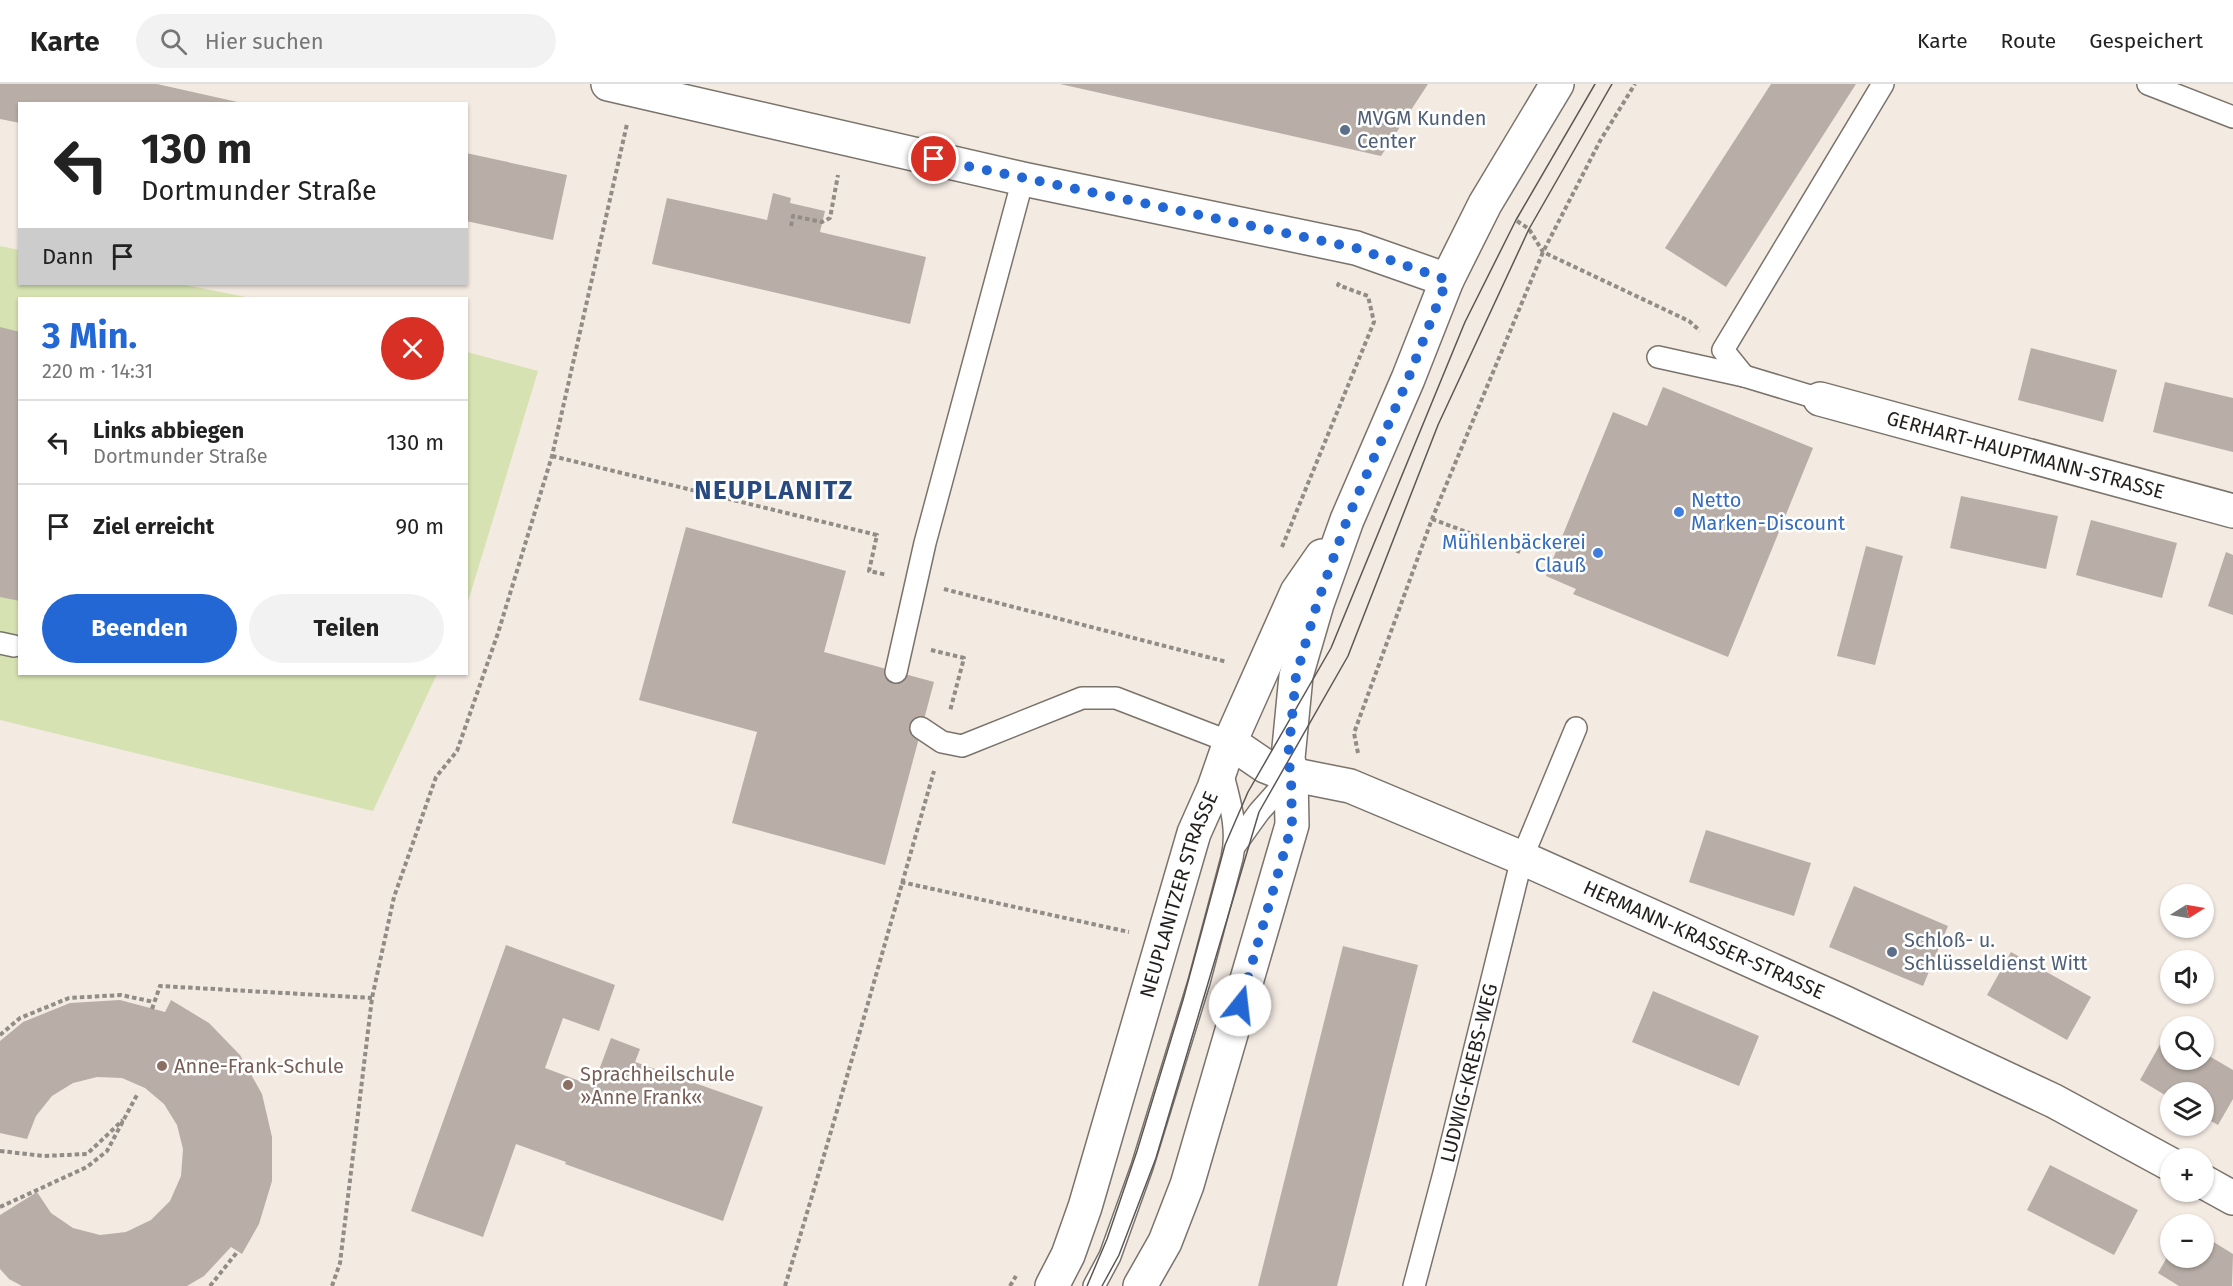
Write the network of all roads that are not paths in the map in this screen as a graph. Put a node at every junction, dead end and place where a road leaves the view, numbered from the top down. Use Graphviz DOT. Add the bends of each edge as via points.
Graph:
graph roads {
  1 [pos="1557,84"];
  2 [pos="1883,84"];
  3 [pos="2148,84"];
  4 [pos="622,87"];
  5 [pos="2233,117"];
  6 [pos="1023,179"];
  7 [pos="1447,280"];
  8 [pos="1658,357"];
  9 [pos="1744,376"];
  10 [pos="1820,399"];
  11 [pos="2233,511"];
  12 [pos="1347,520"];
  13 [pos="896,672"];
  14 [pos="921,728"];
  15 [pos="1576,728"];
  16 [pos="1225,755"];
  17 [pos="1291,776"];
  18 [pos="1236,844"];
  19 [pos="1522,858"];
  20 [pos="2160,1159"];
  21 [pos="2214,1188"];
  22 [pos="2233,1198"];
  23 [pos="1052,1286"];
  24 [pos="1094,1286"];
  25 [pos="1140,1286"];
  26 [pos="1414,1286"];
  1 -- 7 [label="street, NEUPLANITZER STRASSE" via="1485,204"];
  2 -- 9 [label="lane" via="1722,350"];
  3 -- 5 [label="lane"];
  4 -- 6 [label="street"];
  6 -- 7 [label="street" via="1356,248"];
  6 -- 13 [label="lane" via="925,543"];
  7 -- 12 [label="street, NEUPLANITZER STRASSE"];
  8 -- 9 [label="lane"];
  9 -- 10 [label="lane"];
  10 -- 11 [label="street, GERHART-HAUPTMANN-STRASSE"];
  12 -- 16 [label="street, NEUPLANITZER STRASSE" via="1297,592"];
  12 -- 17 [label="street, NEUPLANITZER STRASSE" via="1296,676 1288,758"];
  14 -- 16 [label="lane" via="942,742 962,746 1082,698 1116,698"];
  15 -- 19 [label="lane, LUDWIG-KREBS-WEG"];
  16 -- 17 [label="street, HERMANN-KRASSER-STRASSE"];
  16 -- 18 [label="lane"];
  16 -- 23 [label="street, NEUPLANITZER STRASSE" via="1194,833 1085,1207"];
  17 -- 18 [label="lane"];
  17 -- 19 [label="street, HERMANN-KRASSER-STRASSE" via="1350,786"];
  17 -- 25 [label="street, NEUPLANITZER STRASSE" via="1292,825 1202,1136 1174,1221"];
  18 -- 24 [label="lane" via="1199,982 1142,1167 1110,1257"];
  19 -- 20 [label="street, HERMANN-KRASSER-STRASSE" via="1959,1055"];
  19 -- 26 [label="lane, LUDWIG-KREBS-WEG"];
  21 -- 22 [label="street"];
}
